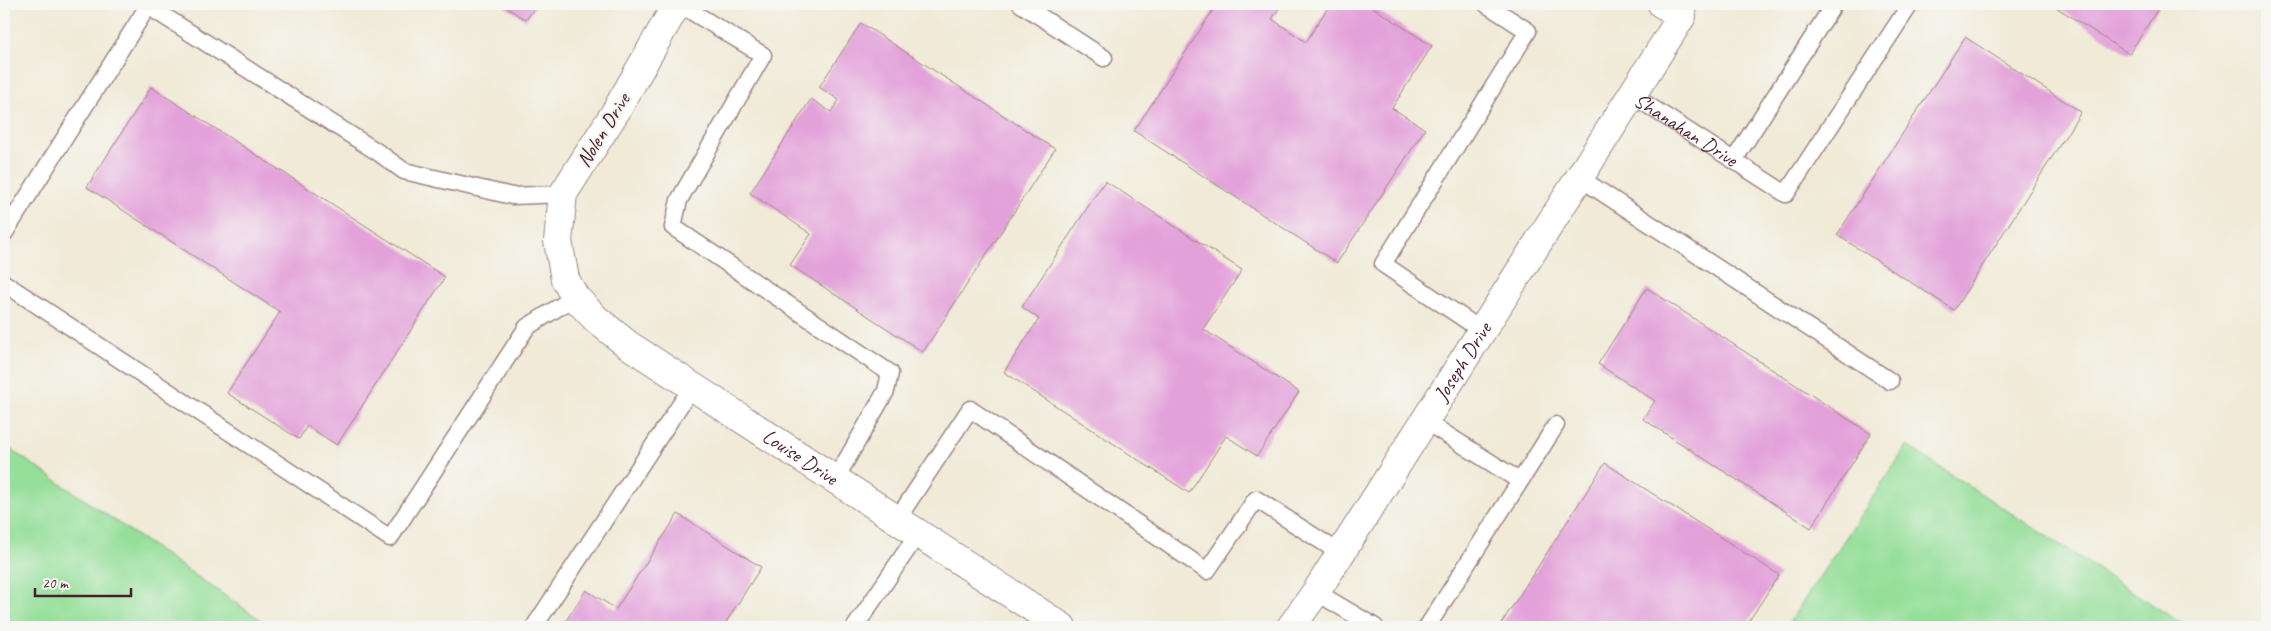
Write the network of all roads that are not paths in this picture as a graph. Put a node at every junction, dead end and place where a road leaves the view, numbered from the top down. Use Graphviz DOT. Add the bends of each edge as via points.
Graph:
graph roads {
  1 [pos="678,4"];
  2 [pos="1021,4"];
  3 [pos="1486,4"];
  4 [pos="1834,4"];
  5 [pos="1905,4"];
  6 [pos="1678,8"];
  7 [pos="1104,58"];
  8 [pos="1632,96"];
  9 [pos="1734,160"];
  10 [pos="1580,178"];
  11 [pos="564,194"];
  12 [pos="4,234"];
  13 [pos="562,265"];
  14 [pos="4,283"];
  15 [pos="575,297"];
  16 [pos="1482,330"];
  17 [pos="1890,381"];
  18 [pos="692,386"];
  19 [pos="1425,421"];
  20 [pos="1556,425"];
  21 [pos="835,480"];
  22 [pos="1520,481"];
  23 [pos="907,528"];
  24 [pos="1340,553"];
  25 [pos="1316,592"];
  26 [pos="534,627"];
  27 [pos="855,627"];
  28 [pos="1062,627"];
  29 [pos="1291,627"];
  30 [pos="1376,627"];
  31 [pos="1427,627"];
  1 -- 11 [label="street, Nolen Drive"];
  1 -- 21 [label="lane" via="763,55 679,200 673,227 890,373 886,391"];
  2 -- 7 [label="lane"];
  3 -- 16 [label="lane" via="1528,31 1383,264"];
  4 -- 9 [label="lane"];
  5 -- 9 [label="lane, Shanahan Drive" via="1909,6 1786,194"];
  6 -- 8 [label="street, Shanahan Drive"];
  8 -- 9 [label="lane, Shanahan Drive"];
  8 -- 10 [label="street, Joseph Drive"];
  10 -- 16 [label="street, Joseph Drive"];
  10 -- 17 [label="lane"];
  11 -- 12 [label="lane" via="512,196 404,172 148,6"];
  11 -- 13 [label="street, Nolen Drive" via="558,241"];
  13 -- 15 [label="street, Louise Drive"];
  14 -- 15 [label="lane" via="390,538 527,327"];
  15 -- 18 [label="street, Louise Drive" via="627,344"];
  16 -- 19 [label="street, Joseph Drive"];
  18 -- 21 [label="street, Louise Drive"];
  18 -- 26 [label="lane"];
  19 -- 22 [label="lane"];
  19 -- 24 [label="street, Joseph Drive"];
  20 -- 22 [label="lane"];
  21 -- 23 [label="street, Louise Drive"];
  22 -- 31 [label="lane"];
  23 -- 24 [label="lane" via="970,409 1207,571 1256,499"];
  23 -- 27 [label="lane"];
  23 -- 28 [label="street, Louise Drive"];
  24 -- 25 [label="street, Joseph Drive"];
  25 -- 29 [label="street, Joseph Drive"];
  25 -- 30 [label="lane"];
}
